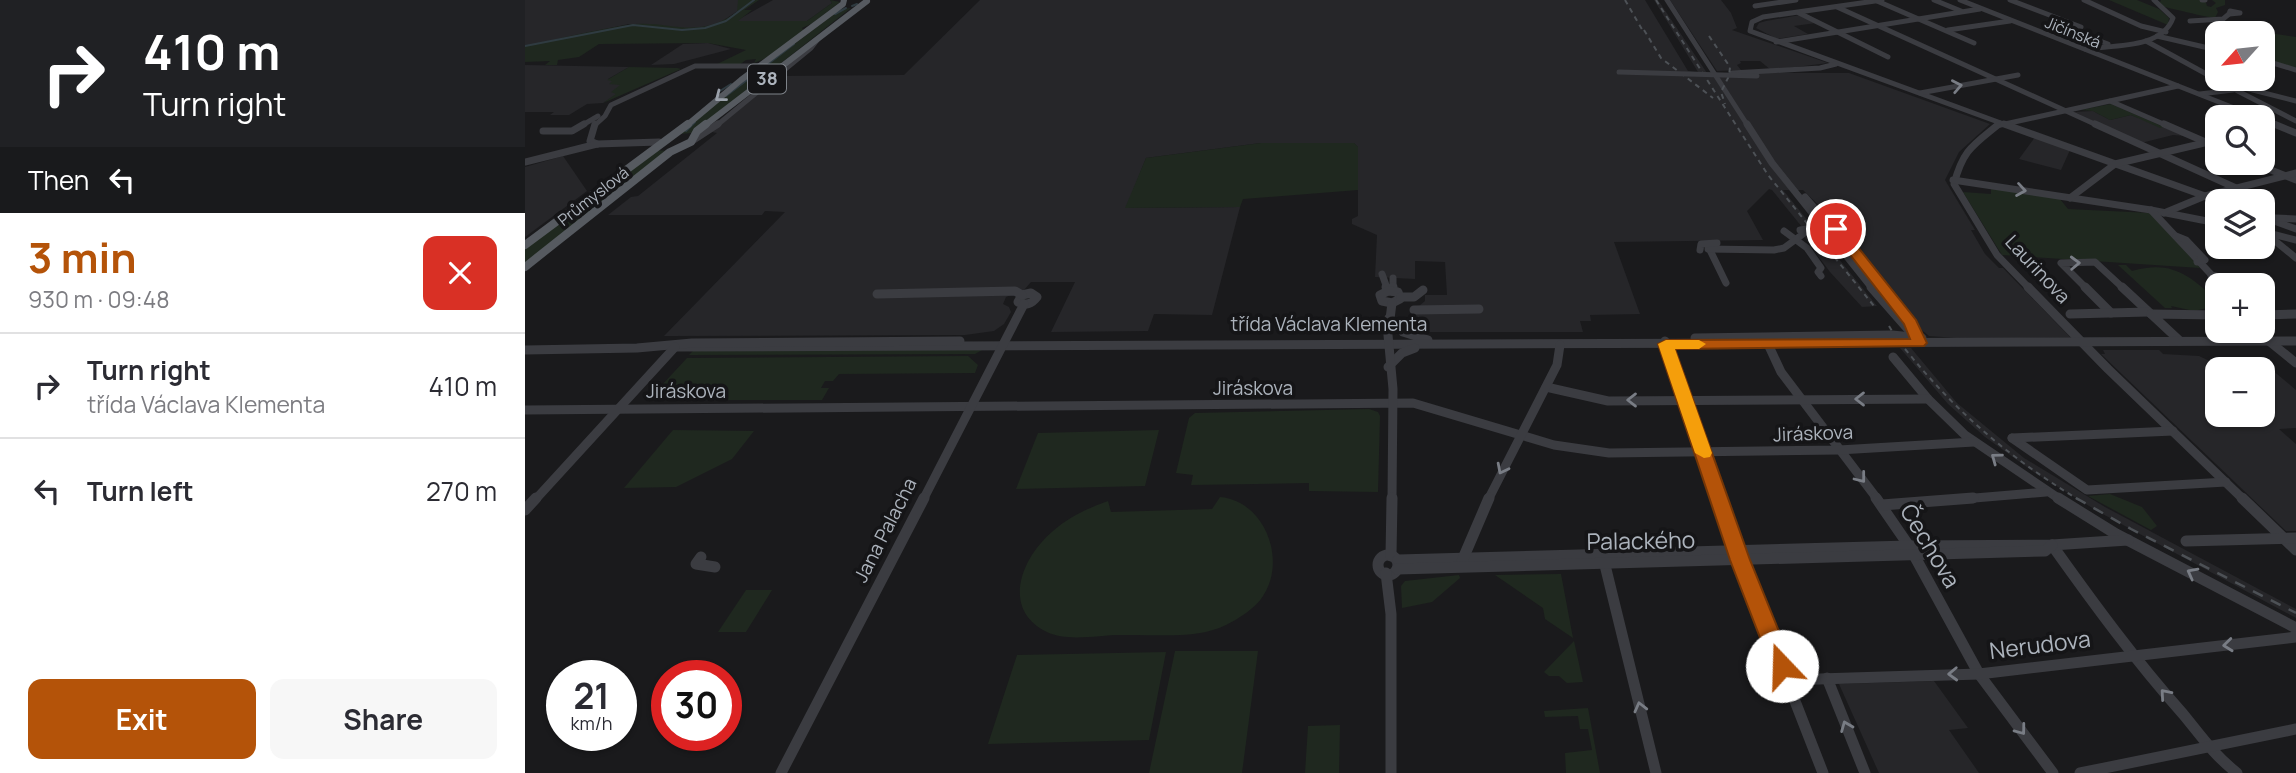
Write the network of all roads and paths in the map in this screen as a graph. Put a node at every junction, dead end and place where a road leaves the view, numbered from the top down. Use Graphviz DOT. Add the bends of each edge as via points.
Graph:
graph roads {
  1 [pos="844,0"];
  2 [pos="869,0"];
  3 [pos="1667,0"];
  4 [pos="1750,0"];
  5 [pos="1796,0"];
  6 [pos="1892,0"];
  7 [pos="1934,0"];
  8 [pos="1962,0"];
  9 [pos="2010,0"];
  10 [pos="2084,0"];
  11 [pos="2154,0"];
  12 [pos="1879,1"];
  13 [pos="1755,6"];
  14 [pos="1837,7"];
  15 [pos="1981,9"];
  16 [pos="855,10"];
  17 [pos="833,11"];
  18 [pos="1962,12"];
  19 [pos="1799,13"];
  20 [pos="2229,14"];
  21 [pos="1764,18"];
  22 [pos="1918,19"];
  23 [pos="2012,20"];
  24 [pos="2190,21"];
  25 [pos="1876,25"];
  26 [pos="2141,26"];
  27 [pos="2081,27"];
  28 [pos="2169,29"];
  29 [pos="1946,31"];
  30 [pos="1837,32"];
  31 [pos="2096,33"];
  32 [pos="2159,37"];
  33 [pos="2146,41"];
  34 [pos="1777,42"];
  35 [pos="1975,43"];
  36 [pos="2122,43"];
  37 [pos="2109,44"];
  38 [pos="2096,47"];
  39 [pos="2205,47"];
  40 [pos="2083,49"];
  41 [pos="1888,57"];
  42 [pos="1836,64"];
  43 [pos="2275,64"];
  44 [pos="761,66"];
  45 [pos="2296,70"];
  46 [pos="1619,72"];
  47 [pos="1730,73"];
  48 [pos="2205,73"];
  49 [pos="2018,75"];
  50 [pos="1757,76"];
  51 [pos="1995,79"];
  52 [pos="2178,86"];
  53 [pos="2236,91"];
  54 [pos="2256,91"];
  55 [pos="1726,93"];
  56 [pos="1918,93"];
  57 [pos="2201,95"];
  58 [pos="2109,101"];
  59 [pos="2296,103"];
  60 [pos="2226,105"];
  61 [pos="2063,110"];
  62 [pos="609,111"];
  63 [pos="2296,121"];
  64 [pos="2000,123"];
  65 [pos="2275,124"];
  66 [pos="583,125"];
  67 [pos="594,125"];
  68 [pos="2279,126"];
  69 [pos="2275,127"];
  70 [pos="543,131"];
  71 [pos="2296,133"];
  72 [pos="669,137"];
  73 [pos="693,139"];
  74 [pos="2205,142"];
  75 [pos="657,143"];
  76 [pos="2205,143"];
  77 [pos="597,144"];
  78 [pos="679,147"];
  79 [pos="2160,153"];
  80 [pos="525,162"];
  81 [pos="2115,164"];
  82 [pos="2275,172"];
  83 [pos="2296,173"];
  84 [pos="2284,176"];
  85 [pos="1953,180"];
  86 [pos="2296,180"];
  87 [pos="2237,188"];
  88 [pos="2204,196"];
  89 [pos="2070,198"];
  90 [pos="2151,210"];
  91 [pos="2164,213"];
  92 [pos="2296,219"];
  93 [pos="2275,220"];
  94 [pos="2205,221"];
  95 [pos="2275,223"];
  96 [pos="2296,229"];
  97 [pos="1827,230"];
  98 [pos="2275,235"];
  99 [pos="1785,240"];
  100 [pos="2296,240"];
  101 [pos="2275,241"];
  102 [pos="525,245"];
  103 [pos="1708,249"];
  104 [pos="2296,258"];
  105 [pos="525,267"];
  106 [pos="2208,273"];
  107 [pos="1382,274"];
  108 [pos="1821,276"];
  109 [pos="1726,283"];
  110 [pos="1392,286"];
  111 [pos="1423,290"];
  112 [pos="877,294"];
  113 [pos="1414,297"];
  114 [pos="1397,300"];
  115 [pos="1479,309"];
  116 [pos="2111,313"];
  117 [pos="2150,313"];
  118 [pos="2062,314"];
  119 [pos="2296,314"];
  120 [pos="2205,315"];
  121 [pos="2275,315"];
  122 [pos="1389,318"];
  123 [pos="1900,323"];
  124 [pos="1892,335"];
  125 [pos="1917,340"];
  126 [pos="2181,341"];
  127 [pos="2205,341"];
  128 [pos="2275,341"];
  129 [pos="2296,341"];
  130 [pos="1427,342"];
  131 [pos="1665,342"];
  132 [pos="2082,342"];
  133 [pos="1389,343"];
  134 [pos="2271,343"];
  135 [pos="1003,344"];
  136 [pos="1768,344"];
  137 [pos="1560,345"];
  138 [pos="675,346"];
  139 [pos="525,349"];
  140 [pos="1895,360"];
  141 [pos="2296,363"];
  142 [pos="1388,367"];
  143 [pos="1546,387"];
  144 [pos="1928,399"];
  145 [pos="1685,400"];
  146 [pos="1802,400"];
  147 [pos="1392,404"];
  148 [pos="972,407"];
  149 [pos="620,409"];
  150 [pos="525,410"];
  151 [pos="2173,431"];
  152 [pos="1520,434"];
  153 [pos="1974,442"];
  154 [pos="1839,450"];
  155 [pos="1704,453"];
  156 [pos="2226,482"];
  157 [pos="2046,492"];
  158 [pos="1882,505"];
  159 [pos="525,510"];
  160 [pos="2290,539"];
  161 [pos="2128,540"];
  162 [pos="2186,541"];
  163 [pos="2052,545"];
  164 [pos="2296,550"];
  165 [pos="1911,551"];
  166 [pos="1739,556"];
  167 [pos="701,557"];
  168 [pos="1603,559"];
  169 [pos="1462,563"];
  170 [pos="1393,565"];
  171 [pos="715,567"];
  172 [pos="2296,628"];
  173 [pos="2296,637"];
  174 [pos="2131,655"];
  175 [pos="1979,674"];
  176 [pos="1827,678"];
  177 [pos="1787,680"];
  178 [pos="2296,729"];
  179 [pos="2209,746"];
  180 [pos="781,773"];
  181 [pos="1391,773"];
  182 [pos="1656,773"];
  183 [pos="1823,773"];
  184 [pos="1865,773"];
  185 [pos="2053,773"];
  186 [pos="2080,773"];
  187 [pos="2237,773"];
  1 -- 2 [label="main road"];
  1 -- 17 [label="main road, Průmyslová / 38"];
  2 -- 16 [label="main road, Průmyslová / 38"];
  3 -- 55 [label="street"];
  4 -- 13 [label="street"];
  5 -- 13 [label="street"];
  6 -- 12 [label="street"];
  7 -- 18 [label="street"];
  8 -- 15 [label="street, Jičínská"];
  9 -- 27 [label="street"];
  10 -- 26 [label="street"];
  11 -- 28 [label="street" via="2173,18"];
  12 -- 14 [label="street"];
  12 -- 22 [label="street"];
  13 -- 21 [label="street"];
  14 -- 19 [label="street"];
  14 -- 25 [label="street"];
  15 -- 18 [label="street"];
  15 -- 23 [label="street, Jičínská"];
  16 -- 17 [label="main road"];
  16 -- 73 [label="main road, Průmyslová / 38" via="697,131"];
  17 -- 44 [label="main road, Průmyslová / 38"];
  18 -- 22 [label="street"];
  19 -- 21 [label="street"];
  19 -- 30 [label="street"];
  20 -- 24 [label="street" via="2223,19"];
  21 -- 34 [label="street" via="1754,31"];
  22 -- 25 [label="street"];
  22 -- 29 [label="street"];
  23 -- 29 [label="street"];
  23 -- 40 [label="street, Jičínská"];
  25 -- 30 [label="street"];
  25 -- 51 [label="street"];
  26 -- 28 [label="street"];
  26 -- 32 [label="street"];
  28 -- 32 [label="street"];
  29 -- 35 [label="street"];
  30 -- 34 [label="street"];
  30 -- 41 [label="street"];
  31 -- 36 [label="street"];
  32 -- 33 [label="street"];
  32 -- 39 [label="street"];
  33 -- 36 [label="street"];
  33 -- 48 [label="street"];
  34 -- 42 [label="street"];
  36 -- 37 [label="street"];
  37 -- 38 [label="street"];
  37 -- 38 [label="street, Jičínská" via="2084,35 2071,36"];
  38 -- 40 [label="street"];
  40 -- 52 [label="street, Jičínská"];
  42 -- 47 [label="street"];
  42 -- 56 [label="street"];
  43 -- 45 [label="street"];
  44 -- 62 [label="street" via="695,66 611,104"];
  44 -- 72 [label="main road, Průmyslová / 38, one-way"];
  46 -- 50 [label="street, bridge"];
  49 -- 51 [label="street"];
  56 -- 51 [label="street, one-way"];
  51 -- 61 [label="street"];
  52 -- 57 [label="street, Jičínská"];
  52 -- 58 [label="street"];
  53 -- 57 [label="street"];
  53 -- 63 [label="street"];
  54 -- 59 [label="street"];
  55 -- 97 [label="street" via="1772,163"];
  55 -- 97 [label="street" via="1743,110"];
  56 -- 64 [label="street"];
  57 -- 60 [label="street, Jičínská"];
  58 -- 61 [label="street"];
  58 -- 74 [label="street"];
  61 -- 64 [label="street"];
  61 -- 79 [label="street"];
  62 -- 66 [label="street"];
  62 -- 67 [label="street"];
  63 -- 68 [label="street"];
  64 -- 81 [label="street"];
  64 -- 85 [label="street" via="1970,147"];
  65 -- 68 [label="street"];
  66 -- 67 [label="street"];
  66 -- 70 [label="street" via="572,131"];
  67 -- 77 [label="street" via="590,141"];
  68 -- 69 [label="street"];
  68 -- 71 [label="street"];
  72 -- 73 [label="main road, Průmyslová / 38"];
  72 -- 75 [label="main road, Průmyslová / 38"];
  73 -- 78 [label="main road, Průmyslová / 38"];
  75 -- 77 [label="street"];
  75 -- 78 [label="main road, Průmyslová / 38" via="661,149"];
  75 -- 102 [label="main road, Průmyslová / 38" via="653,151"];
  76 -- 79 [label="street"];
  77 -- 80 [label="street"];
  78 -- 105 [label="main road, Průmyslová / 38"];
  79 -- 81 [label="street"];
  79 -- 87 [label="street"];
  81 -- 88 [label="street"];
  81 -- 89 [label="street"];
  82 -- 84 [label="street"];
  83 -- 84 [label="street"];
  84 -- 86 [label="street"];
  84 -- 87 [label="street"];
  85 -- 89 [label="street, one-way"];
  85 -- 118 [label="street, Laurinova" via="1997,255"];
  87 -- 88 [label="street"];
  88 -- 91 [label="street"];
  89 -- 90 [label="street"];
  90 -- 91 [label="street"];
  90 -- 106 [label="street" via="2205,260 2197,262"];
  91 -- 94 [label="street"];
  92 -- 93 [label="street"];
  95 -- 96 [label="street"];
  97 -- 99 [label="street, bridge" via="1801,232"];
  97 -- 123 [label="street"];
  97 -- 125 [label="street" via="1911,323"];
  98 -- 100 [label="street"];
  99 -- 103 [label="street" via="1776,250"];
  99 -- 108 [label="street" via="1810,253"];
  101 -- 104 [label="street"];
  103 -- 109 [label="street"];
  107 -- 110 [label="street"];
  110 -- 114 [label="street"];
  110 -- 114 [label="street" via="1380,299"];
  111 -- 113 [label="street"];
  112 -- 135 [label="street, Jana Palacha" via="1028,295"];
  113 -- 114 [label="street"];
  113 -- 115 [label="street" via="1414,312"];
  114 -- 122 [label="street"];
  116 -- 117 [label="street"];
  116 -- 117 [label="street, one-way" via="2061,263 2095,262"];
  116 -- 118 [label="street"];
  117 -- 120 [label="street"];
  117 -- 126 [label="street"];
  118 -- 132 [label="street, Laurinova"];
  119 -- 121 [label="street"];
  122 -- 130 [label="street" via="1403,332"];
  122 -- 133 [label="street"];
  123 -- 124 [label="street" via="1901,331"];
  123 -- 125 [label="street"];
  124 -- 125 [label="street, třída Václava Klementa"];
  124 -- 131 [label="street, třída Václava Klementa"];
  125 -- 132 [label="street, třída Václava Klementa"];
  125 -- 136 [label="street, třída Václava Klementa"];
  126 -- 127 [label="street, třída Václava Klementa"];
  126 -- 132 [label="street, třída Václava Klementa"];
  128 -- 129 [label="street, třída Václava Klementa"];
  130 -- 131 [label="street, třída Václava Klementa"];
  130 -- 133 [label="street, třída Václava Klementa"];
  130 -- 137 [label="street, třída Václava Klementa"];
  130 -- 142 [label="street" via="1402,353"];
  131 -- 136 [label="street, třída Václava Klementa"];
  131 -- 137 [label="street, třída Václava Klementa"];
  131 -- 145 [label="street"];
  132 -- 151 [label="street, Laurinova"];
  133 -- 135 [label="street, třída Václava Klementa"];
  133 -- 142 [label="street"];
  134 -- 141 [label="street"];
  135 -- 138 [label="street, třída Václava Klementa"];
  135 -- 148 [label="street, Jana Palacha"];
  136 -- 146 [label="street, Čechova"];
  137 -- 143 [label="street" via="1560,357"];
  138 -- 139 [label="street, třída Václava Klementa"];
  138 -- 149 [label="street"];
  140 -- 144 [label="street"];
  142 -- 147 [label="street"];
  145 -- 143 [label="street, one-way" via="1608,401"];
  143 -- 152 [label="street"];
  144 -- 146 [label="street, one-way"];
  144 -- 153 [label="street"];
  145 -- 146 [label="street"];
  145 -- 155 [label="street"];
  146 -- 154 [label="street, Čechova"];
  147 -- 148 [label="street, Jiráskova"];
  147 -- 152 [label="street, Jiráskova" via="1413,403"];
  147 -- 170 [label="street"];
  148 -- 149 [label="street, Jiráskova"];
  148 -- 180 [label="street, Jana Palacha"];
  149 -- 150 [label="street, Jiráskova"];
  149 -- 159 [label="street"];
  151 -- 156 [label="street, Laurinova"];
  151 -- 156 [label="street" via="2012,438 2087,491"];
  152 -- 155 [label="street, Jiráskova" via="1609,453"];
  152 -- 169 [label="street, one-way"];
  153 -- 154 [label="street, Jiráskova"];
  157 -- 153 [label="street, one-way"];
  154 -- 155 [label="street, Jiráskova"];
  154 -- 158 [label="street, Čechova, one-way"];
  155 -- 166 [label="street"];
  156 -- 160 [label="street, Laurinova"];
  157 -- 158 [label="street"];
  157 -- 161 [label="street"];
  158 -- 165 [label="street, Čechova"];
  160 -- 162 [label="street"];
  160 -- 164 [label="street, Laurinova"];
  161 -- 163 [label="street, Palackého"];
  172 -- 161 [label="street, one-way"];
  163 -- 165 [label="street, Palackého" via="2045,551"];
  163 -- 174 [label="street"];
  165 -- 166 [label="street, Palackého"];
  165 -- 175 [label="street, Čechova"];
  166 -- 168 [label="street, Palackého"];
  166 -- 177 [label="street"];
  167 -- 171 [label="street" via="696,564"];
  168 -- 169 [label="street, Palackého"];
  182 -- 168 [label="street, one-way"];
  169 -- 170 [label="street, Palackého"];
  170 -- 181 [label="street"];
  173 -- 174 [label="street, Nerudova, one-way"];
  174 -- 175 [label="street, Nerudova"];
  179 -- 174 [label="street, one-way"];
  175 -- 176 [label="street, Nerudova, one-way"];
  175 -- 185 [label="street, Čechova, one-way"];
  176 -- 177 [label="street, Nerudova"];
  184 -- 176 [label="street, one-way"];
  177 -- 183 [label="street"];
  178 -- 179 [label="street"];
  179 -- 186 [label="street"];
  179 -- 187 [label="street"];
}
